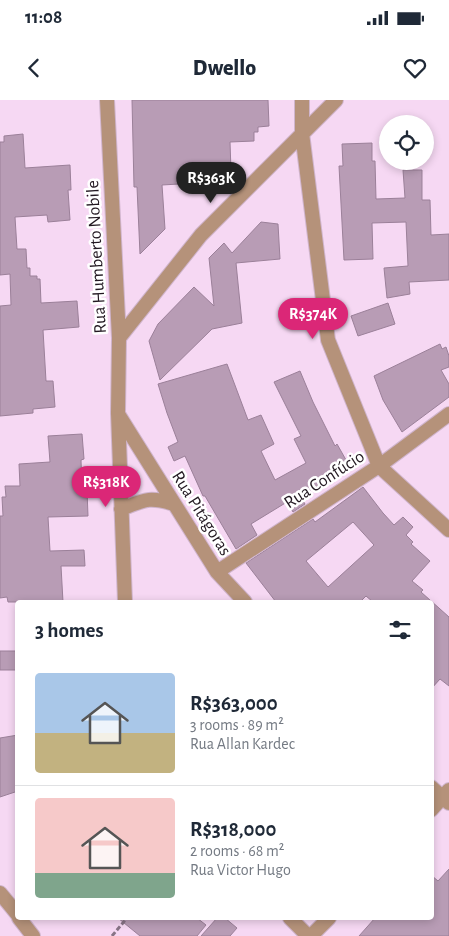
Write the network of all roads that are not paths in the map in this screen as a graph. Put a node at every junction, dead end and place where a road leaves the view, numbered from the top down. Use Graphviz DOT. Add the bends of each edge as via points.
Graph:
graph roads {
  1 [pos="106,100"];
  2 [pos="302,100"];
  3 [pos="336,100"];
  4 [pos="302,133"];
  5 [pos="119,338"];
  6 [pos="118,413"];
  7 [pos="449,414"];
  8 [pos="379,466"];
  9 [pos="174,504"];
  10 [pos="120,509"];
  11 [pos="449,530"];
  12 [pos="217,572"];
  13 [pos="125,600"];
  14 [pos="243,600"];
  15 [pos="434,789"];
  16 [pos="447,797"];
  17 [pos="434,808"];
  18 [pos="0,893"];
  19 [pos="15,912"];
  20 [pos="21,920"];
  21 [pos="292,920"];
  22 [pos="327,920"];
  23 [pos="33,936"];
  24 [pos="310,936"];
  1 -- 5 [label="street, Rua Humberto Nobile"];
  2 -- 4 [label="street"];
  3 -- 4 [label="street"];
  4 -- 5 [label="street" via="201,235"];
  4 -- 8 [label="street" via="328,340"];
  5 -- 6 [label="street, Rua Humberto Nobile"];
  6 -- 9 [label="street, Rua Pitágoras"];
  6 -- 10 [label="street, Rua Humberto Nobile"];
  7 -- 8 [label="street, Rua Confúcio"];
  8 -- 11 [label="street"];
  8 -- 12 [label="street, Rua Confúcio"];
  9 -- 10 [label="street" via="158,499 144,500"];
  9 -- 12 [label="street, Rua Pitágoras"];
  10 -- 13 [label="street, Rua Humberto Nobile"];
  12 -- 14 [label="street, Rua Pitágoras"];
  15 -- 16 [label="street"];
  16 -- 17 [label="street"];
  18 -- 19 [label="street"];
  20 -- 23 [label="street"];
  21 -- 24 [label="street"];
  22 -- 24 [label="street"];
}
